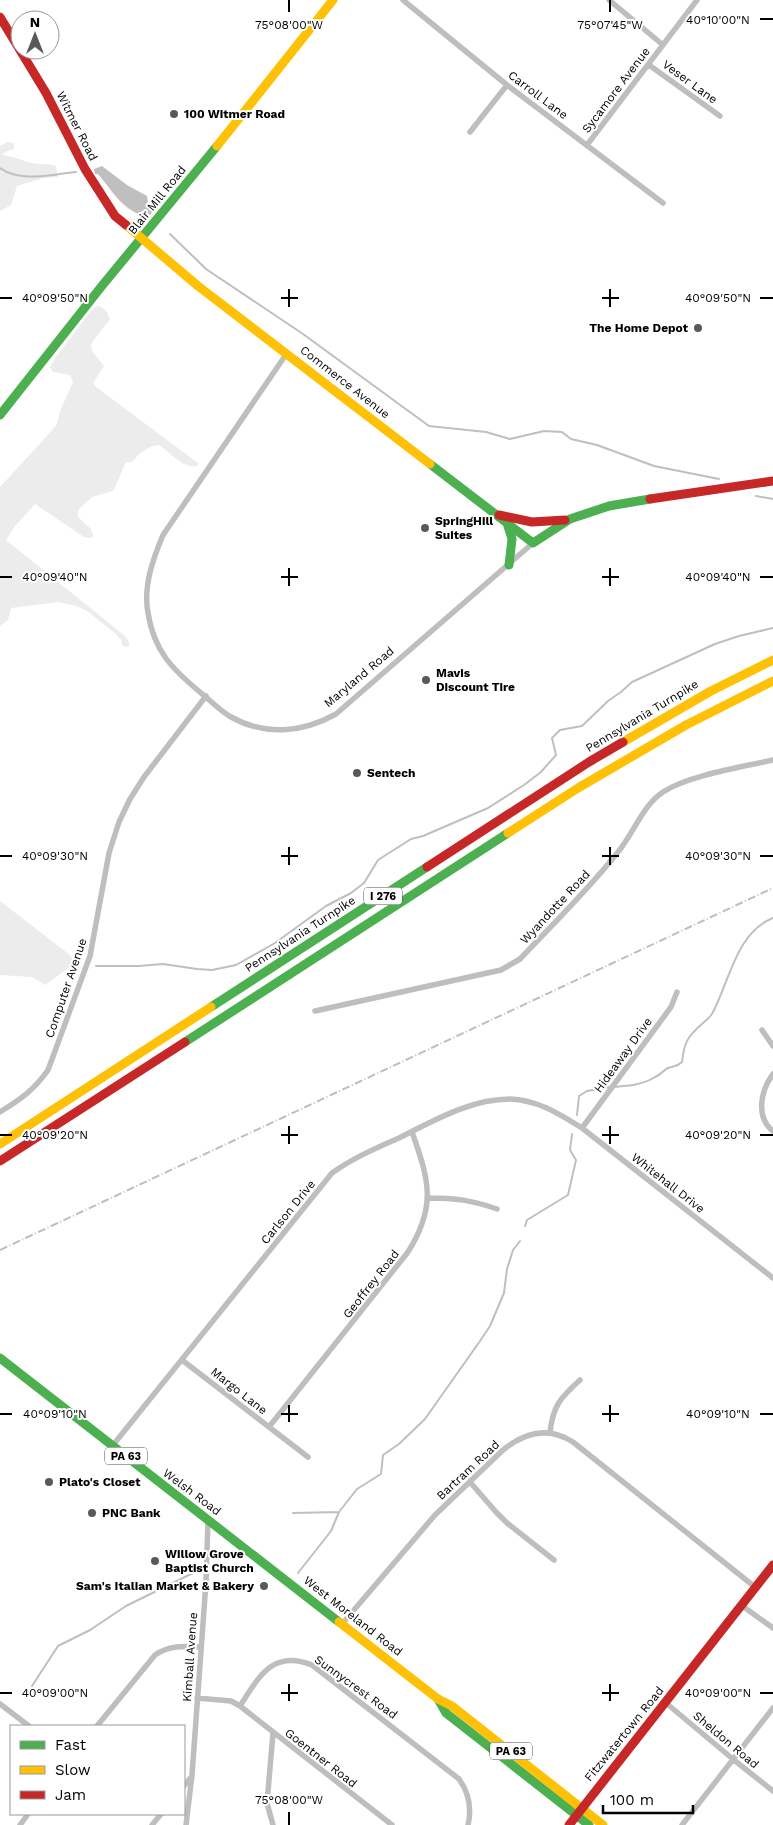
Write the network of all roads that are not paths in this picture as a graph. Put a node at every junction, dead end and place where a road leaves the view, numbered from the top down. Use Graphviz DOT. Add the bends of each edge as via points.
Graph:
graph roads {
  1 [pos="333,0"];
  2 [pos="403,0"];
  3 [pos="609,0"];
  4 [pos="698,0"];
  5 [pos="0,17"];
  6 [pos="663,45"];
  7 [pos="649,65"];
  8 [pos="507,85"];
  9 [pos="720,116"];
  10 [pos="470,132"];
  11 [pos="587,145"];
  12 [pos="663,203"];
  13 [pos="141,240"];
  14 [pos="287,353"];
  15 [pos="0,415"];
  16 [pos="773,482"];
  17 [pos="495,514"];
  18 [pos="570,520"];
  19 [pos="507,523"];
  20 [pos="533,543"];
  21 [pos="509,565"];
  22 [pos="773,660"];
  23 [pos="773,681"];
  24 [pos="206,696"];
  25 [pos="773,760"];
  26 [pos="677,992"];
  27 [pos="316,1011"];
  28 [pos="762,1030"];
  29 [pos="773,1046"];
  30 [pos="773,1074"];
  31 [pos="548,1107"];
  32 [pos="0,1112"];
  33 [pos="582,1128"];
  34 [pos="773,1131"];
  35 [pos="412,1132"];
  36 [pos="0,1144"];
  37 [pos="0,1161"];
  38 [pos="428,1198"];
  39 [pos="497,1209"];
  40 [pos="773,1278"];
  41 [pos="0,1358"];
  42 [pos="182,1360"];
  43 [pos="580,1380"];
  44 [pos="269,1427"];
  45 [pos="550,1432"];
  46 [pos="113,1446"];
  47 [pos="308,1458"];
  48 [pos="470,1482"];
  49 [pos="208,1520"];
  50 [pos="252,1553"];
  51 [pos="554,1560"];
  52 [pos="773,1565"];
  53 [pos="755,1587"];
  54 [pos="741,1605"];
  55 [pos="342,1624"];
  56 [pos="773,1628"];
  57 [pos="201,1647"];
  58 [pos="197,1698"];
  59 [pos="666,1703"];
  60 [pos="0,1704"];
  61 [pos="240,1706"];
  62 [pos="773,1708"];
  63 [pos="28,1725"];
  64 [pos="98,1725"];
  65 [pos="273,1734"];
  66 [pos="734,1760"];
  67 [pos="192,1775"];
  68 [pos="185,1785"];
  69 [pos="773,1791"];
  70 [pos="579,1811"];
  71 [pos="160,1815"];
  72 [pos="152,1825"];
  73 [pos="186,1825"];
  74 [pos="273,1825"];
  75 [pos="392,1825"];
  76 [pos="468,1825"];
  77 [pos="569,1825"];
  78 [pos="589,1825"];
  79 [pos="603,1825"];
  80 [pos="682,1825"];
  1 -- 13 [label="main road, Blair Mill Road"];
  2 -- 8 [label="street, Carroll Lane"];
  3 -- 6 [label="street, Veser Lane"];
  4 -- 6 [label="street, Sycamore Avenue"];
  5 -- 13 [label="main road, Witmer Road" via="46,93 85,170 115,216"];
  6 -- 7 [label="street, Sycamore Avenue"];
  7 -- 9 [label="street, Veser Lane"];
  7 -- 11 [label="street, Sycamore Avenue"];
  8 -- 10 [label="street"];
  8 -- 11 [label="street, Carroll Lane"];
  11 -- 12 [label="street, Carroll Lane"];
  13 -- 14 [label="main road, Commerce Avenue"];
  13 -- 15 [label="main road, Blair Mill Road"];
  14 -- 17 [label="main road, Commerce Avenue"];
  14 -- 24 [label="street, Maryland Road" via="163,535 154,557 147,611 154,638 168,662"];
  16 -- 18 [label="main road, Maryland Road" via="628,502"];
  17 -- 18 [label="main road" via="532,522"];
  17 -- 19 [label="main road, Commerce Avenue"];
  18 -- 20 [label="main road, Maryland Road"];
  19 -- 20 [label="main road, Commerce Avenue"];
  19 -- 21 [label="main road" via="512,539"];
  20 -- 21 [label="street, Maryland Road"];
  21 -- 24 [label="street, Maryland Road" via="323,722 280,731 253,727 230,716"];
  22 -- 36 [label="main road, Pennsylvania Turnpike / I 276" via="711,691 589,762"];
  23 -- 37 [label="main road, I 276" via="686,725 578,788"];
  24 -- 32 [label="street, Computer Avenue" via="144,776 119,822 109,853 90,956 48,1070 24,1097"];
  25 -- 27 [label="street, Wyandotte Road" via="692,779 662,792 642,814 604,869 512,965"];
  26 -- 33 [label="street, Hideaway Drive" via="671,1007"];
  28 -- 29 [label="street"];
  30 -- 34 [label="street" via="762,1101 765,1122"];
  31 -- 33 [label="street, Whitehall Drive"];
  31 -- 35 [label="street, Carlson Drive" via="510,1099 489,1101 465,1107"];
  33 -- 40 [label="street, Whitehall Drive"];
  35 -- 38 [label="street, Geoffrey Road" via="425,1171"];
  35 -- 42 [label="street, Carlson Drive" via="346,1162 332,1173"];
  38 -- 39 [label="street" via="456,1198"];
  38 -- 44 [label="street, Geoffrey Road" via="418,1237 408,1252"];
  41 -- 46 [label="main road, Welsh Road / PA 63"];
  42 -- 44 [label="street, Margo Lane"];
  42 -- 46 [label="street, Carlson Drive"];
  43 -- 45 [label="street" via="556,1405"];
  44 -- 47 [label="street, Margo Lane"];
  45 -- 48 [label="street, Bartram Road" via="514,1442"];
  45 -- 53 [label="street" via="573,1442"];
  46 -- 49 [label="main road, Welsh Road / PA 63"];
  48 -- 51 [label="street" via="507,1522"];
  48 -- 55 [label="street, Bartram Road" via="423,1527"];
  49 -- 50 [label="main road, Welsh Road / PA 63"];
  49 -- 57 [label="street, Kimball Avenue"];
  50 -- 55 [label="main road, West Moreland Road / PA 63"];
  52 -- 53 [label="main road, Fitzwatertown Road"];
  53 -- 54 [label="main road, Fitzwatertown Road"];
  54 -- 56 [label="street"];
  54 -- 59 [label="main road, Fitzwatertown Road"];
  55 -- 70 [label="main road, West Moreland Road / PA 63" via="438,1699 446,1713"];
  57 -- 58 [label="street, Kimball Avenue"];
  57 -- 64 [label="street" via="176,1646 155,1655"];
  58 -- 61 [label="street" via="231,1701"];
  58 -- 67 [label="street, Kimball Avenue"];
  59 -- 66 [label="street, Sheldon Road"];
  59 -- 70 [label="main road, Fitzwatertown Road"];
  60 -- 63 [label="street"];
  61 -- 65 [label="street, Goentner Road"];
  61 -- 76 [label="street, Sunnycrest Road" via="261,1675 273,1665 288,1660 312,1665 459,1779 469,1802"];
  62 -- 66 [label="street"];
  65 -- 74 [label="street" via="268,1812"];
  65 -- 75 [label="street, Goentner Road"];
  66 -- 69 [label="street, Sheldon Road"];
  66 -- 80 [label="street"];
  67 -- 68 [label="street"];
  67 -- 73 [label="street, Kimball Avenue"];
  70 -- 77 [label="main road, Fitzwatertown Road"];
  70 -- 78 [label="main road, West Moreland Road / PA 63"];
  70 -- 79 [label="main road, West Moreland Road / PA 63"];
  71 -- 72 [label="street"];
}
